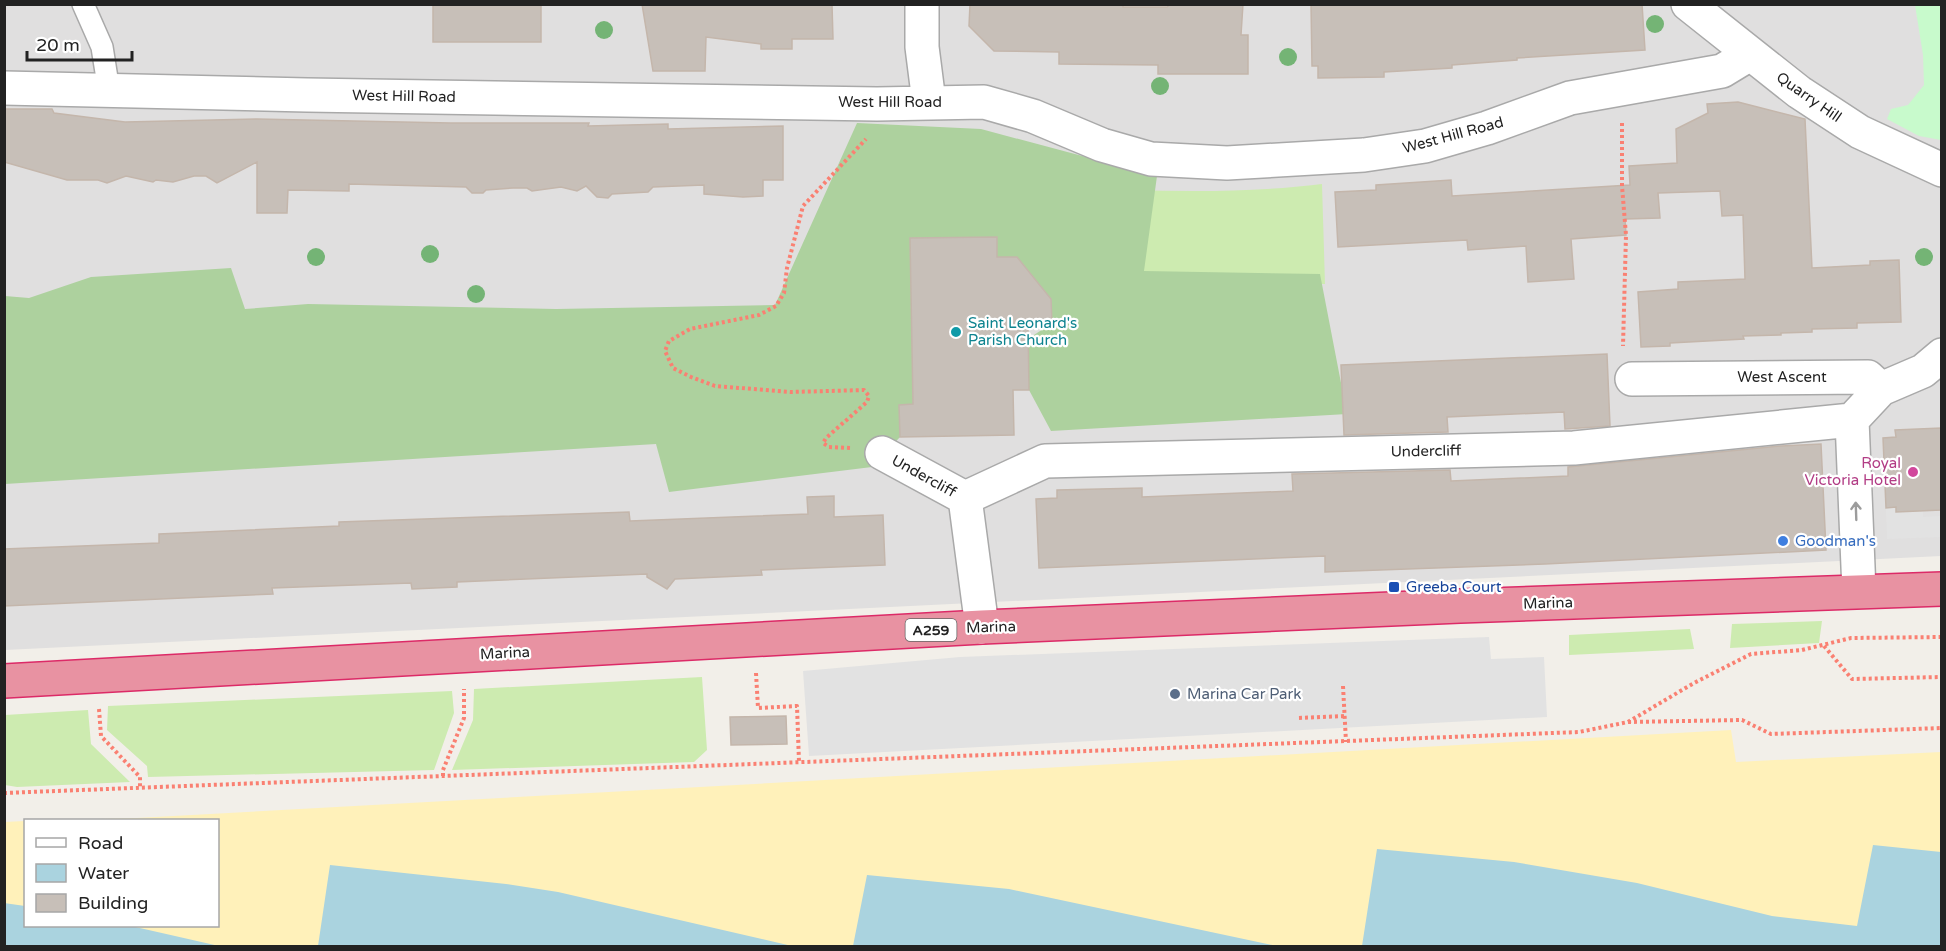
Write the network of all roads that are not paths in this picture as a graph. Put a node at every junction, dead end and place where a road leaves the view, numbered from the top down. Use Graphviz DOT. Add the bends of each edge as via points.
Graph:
graph roads {
  1 [pos="83,4"];
  2 [pos="922,4"];
  3 [pos="1688,4"];
  4 [pos="1750,54"];
  5 [pos="4,88"];
  6 [pos="109,91"];
  7 [pos="929,102"];
  8 [pos="1941,170"];
  9 [pos="1935,368"];
  10 [pos="1632,379"];
  11 [pos="1881,389"];
  12 [pos="1852,420"];
  13 [pos="882,453"];
  14 [pos="965,498"];
  15 [pos="1941,589"];
  16 [pos="1859,591"];
  17 [pos="982,627"];
  18 [pos="4,681"];
  1 -- 6 [label="lane" via="102,47"];
  2 -- 7 [label="street" via="922,47"];
  3 -- 4 [label="street, Quarry Hill"];
  4 -- 7 [label="street, West Hill Road" via="1722,71 1570,98 1425,146 1364,155 1227,163 1151,159 984,102"];
  4 -- 8 [label="street, Quarry Hill" via="1860,132"];
  5 -- 6 [label="street, West Hill Road"];
  6 -- 7 [label="street, West Hill Road"];
  9 -- 11 [label="street"];
  10 -- 11 [label="street, West Ascent" via="1868,377"];
  11 -- 12 [label="street"];
  12 -- 14 [label="street, Undercliff" via="1574,448 1045,461"];
  16 -- 12 [label="street, one-way"];
  13 -- 14 [label="street, Undercliff"];
  14 -- 17 [label="street, Undercliff"];
  15 -- 16 [label="highway, Marina / A259"];
  16 -- 17 [label="highway, Marina / A259"];
  17 -- 18 [label="highway, Marina / A259"];
}
